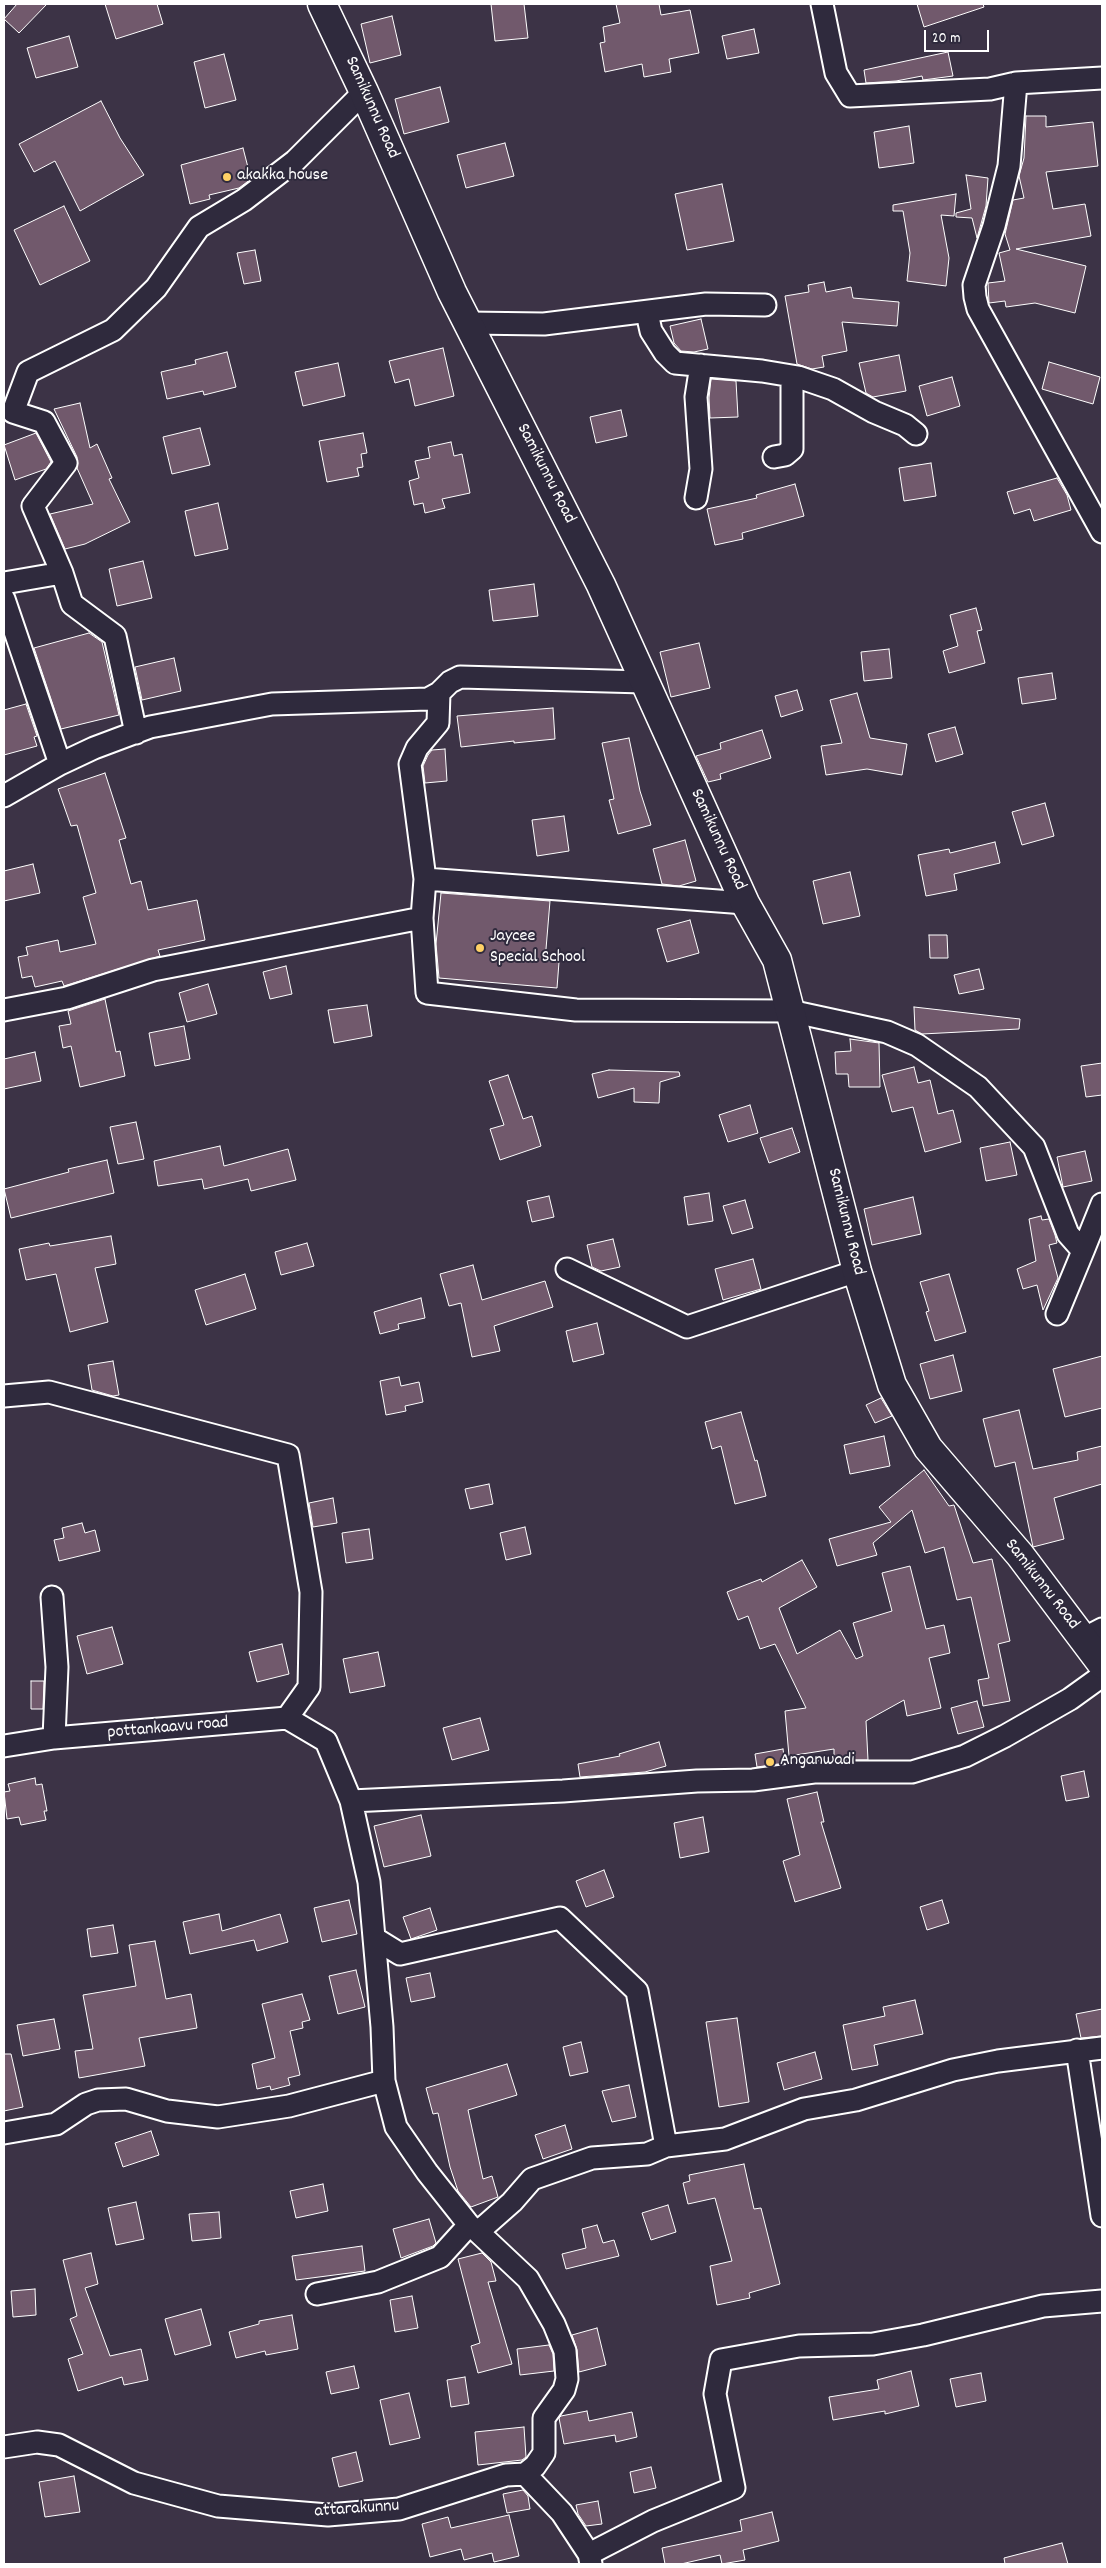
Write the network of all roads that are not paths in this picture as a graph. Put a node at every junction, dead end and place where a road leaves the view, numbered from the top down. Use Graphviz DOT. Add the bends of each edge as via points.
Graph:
graph roads {
  1 [pos="322,4"];
  2 [pos="822,4"];
  3 [pos="1102,78"];
  4 [pos="1016,83"];
  5 [pos="364,92"];
  6 [pos="765,305"];
  7 [pos="647,313"];
  8 [pos="468,323"];
  9 [pos="701,365"];
  10 [pos="792,376"];
  11 [pos="8,413"];
  12 [pos="916,434"];
  13 [pos="774,457"];
  14 [pos="696,498"];
  15 [pos="1102,532"];
  16 [pos="62,573"];
  17 [pos="4,583"];
  18 [pos="4,599"];
  19 [pos="644,682"];
  20 [pos="439,694"];
  21 [pos="136,733"];
  22 [pos="60,764"];
  23 [pos="4,796"];
  24 [pos="426,879"];
  25 [pos="746,903"];
  26 [pos="422,918"];
  27 [pos="4,1010"];
  28 [pos="790,1011"];
  29 [pos="1102,1204"];
  30 [pos="1083,1251"];
  31 [pos="567,1269"];
  32 [pos="857,1271"];
  33 [pos="1057,1314"];
  34 [pos="4,1396"];
  35 [pos="52,1597"];
  36 [pos="1093,1634"];
  37 [pos="1102,1664"];
  38 [pos="1102,1676"];
  39 [pos="287,1718"];
  40 [pos="54,1738"];
  41 [pos="4,1746"];
  42 [pos="351,1801"];
  43 [pos="374,1938"];
  44 [pos="1102,2048"];
  45 [pos="1077,2050"];
  46 [pos="384,2081"];
  47 [pos="4,2133"];
  48 [pos="666,2146"];
  49 [pos="1102,2216"];
  50 [pos="474,2228"];
  51 [pos="317,2294"];
  52 [pos="1102,2301"];
  53 [pos="4,2446"];
  54 [pos="525,2474"];
  55 [pos="590,2559"];
  1 -- 5 [label="main road, Samikunnu Road"];
  2 -- 4 [label="street" via="836,73 850,96 990,89"];
  3 -- 4 [label="street"];
  4 -- 15 [label="street" via="1009,166 994,226 974,285 975,298 978,309"];
  5 -- 8 [label="main road, Samikunnu Road"];
  5 -- 11 [label="street" via="295,160 244,200 199,227 156,288 113,330 28,372"];
  6 -- 7 [label="street" via="706,304"];
  7 -- 8 [label="street" via="544,324"];
  7 -- 9 [label="street" via="651,331 675,363"];
  8 -- 19 [label="main road, Samikunnu Road" via="601,585"];
  9 -- 10 [label="street"];
  9 -- 14 [label="street" via="696,396 701,468"];
  10 -- 12 [label="street" via="833,389 905,425"];
  10 -- 13 [label="street" via="792,449"];
  11 -- 16 [label="street" via="44,422 66,463 33,506"];
  16 -- 17 [label="street"];
  16 -- 21 [label="street" via="72,604 115,636"];
  18 -- 22 [label="street"];
  19 -- 20 [label="street" via="460,677"];
  19 -- 25 [label="main road, Samikunnu Road"];
  20 -- 21 [label="street" via="428,699 272,704 150,727"];
  20 -- 24 [label="street" via="438,723 417,748 410,764"];
  21 -- 22 [label="street"];
  22 -- 23 [label="street"];
  24 -- 25 [label="street"];
  24 -- 26 [label="street"];
  25 -- 28 [label="main road, Samikunnu Road" via="778,960"];
  26 -- 27 [label="street" via="153,970 68,998"];
  26 -- 28 [label="street" via="427,993 576,1010"];
  28 -- 30 [label="street" via="887,1032 917,1045 978,1087 1034,1147 1068,1234"];
  28 -- 32 [label="main road, Samikunnu Road"];
  29 -- 30 [label="street"];
  30 -- 33 [label="street"];
  31 -- 32 [label="street" via="687,1327"];
  32 -- 36 [label="main road, Samikunnu Road" via="892,1385 928,1448 1020,1556"];
  34 -- 39 [label="street" via="48,1392 288,1455 311,1592 309,1687"];
  35 -- 40 [label="street" via="58,1667"];
  36 -- 37 [label="main road, Samikunnu Road"];
  38 -- 42 [label="street" via="1070,1700 965,1756 912,1772 814,1772 753,1780"];
  39 -- 40 [label="street, pottankaavu road"];
  39 -- 42 [label="street" via="326,1740"];
  40 -- 41 [label="street, pottankaavu road"];
  42 -- 43 [label="street" via="368,1882"];
  43 -- 46 [label="street"];
  43 -- 48 [label="street" via="400,1954 560,1918 636,1991"];
  44 -- 45 [label="street"];
  45 -- 48 [label="street" via="953,2070 856,2100 804,2109 725,2139"];
  45 -- 49 [label="street"];
  46 -- 47 [label="street" via="289,2106 218,2117 167,2111 126,2099 98,2100 56,2124"];
  46 -- 50 [label="street" via="396,2127 427,2172"];
  48 -- 50 [label="street" via="647,2154 592,2158 532,2180 512,2202"];
  50 -- 51 [label="street" via="440,2257 378,2282"];
  50 -- 54 [label="street" via="528,2278 554,2324 564,2351 567,2379 564,2390 544,2418 544,2453 536,2466"];
  52 -- 55 [label="street" via="1043,2306 873,2344 799,2346 722,2360 715,2394 734,2488 652,2521"];
  53 -- 54 [label="street, attarakunnu" via="37,2442 60,2445 134,2483 218,2506 328,2515 399,2510 506,2476"];
  54 -- 55 [label="street" via="562,2513"];
}
